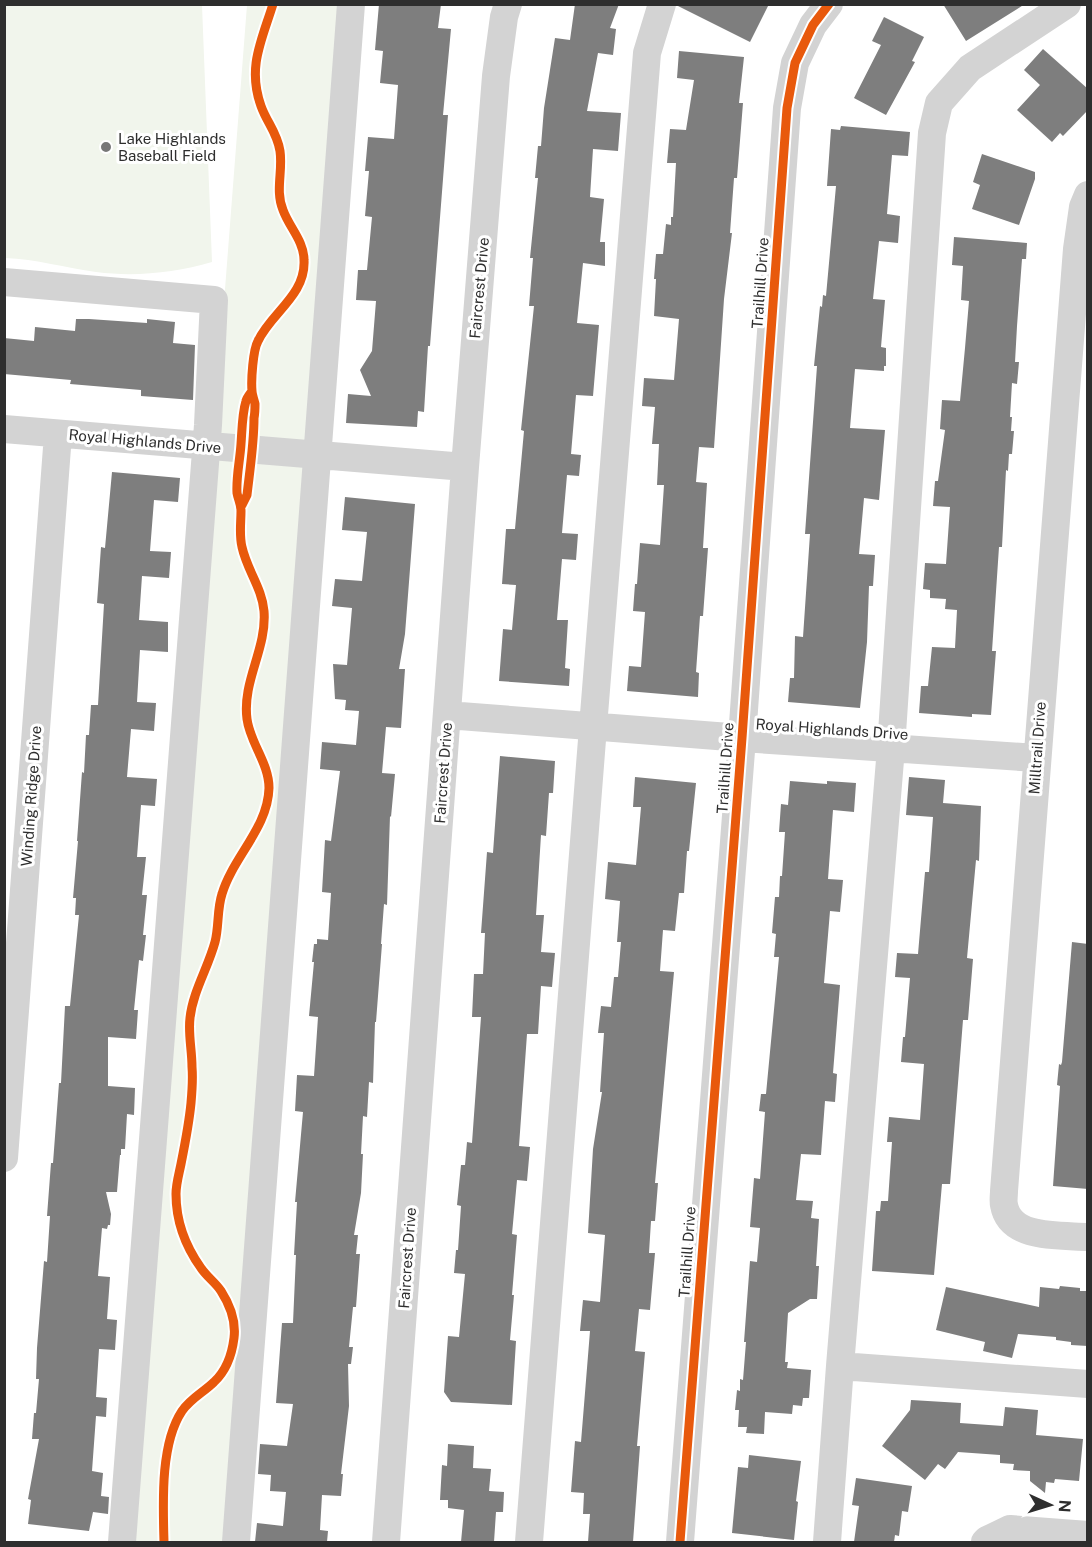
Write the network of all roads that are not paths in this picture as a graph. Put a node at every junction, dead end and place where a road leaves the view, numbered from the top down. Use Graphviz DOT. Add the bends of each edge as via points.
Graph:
graph roads {
  1 [pos="351,4"];
  2 [pos="508,4"];
  3 [pos="662,4"];
  4 [pos="829,4"];
  5 [pos="1067,4"];
  6 [pos="1088,195"];
  7 [pos="4,282"];
  8 [pos="4,429"];
  9 [pos="58,434"];
  10 [pos="206,447"];
  11 [pos="317,455"];
  12 [pos="465,467"];
  13 [pos="447,716"];
  14 [pos="592,727"];
  15 [pos="742,738"];
  16 [pos="891,748"];
  17 [pos="1036,758"];
  18 [pos="4,1158"];
  19 [pos="1088,1237"];
  20 [pos="840,1366"];
  21 [pos="1088,1384"];
  22 [pos="1088,1534"];
  23 [pos="122,1542"];
  24 [pos="236,1542"];
  25 [pos="386,1542"];
  26 [pos="529,1542"];
  27 [pos="680,1542"];
  28 [pos="826,1542"];
  29 [pos="985,1542"];
  1 -- 11 [label="street"];
  2 -- 12 [label="street, Faircrest Drive" via="496,76"];
  3 -- 14 [label="street" via="647,53"];
  4 -- 15 [label="street, Trailhill Drive" via="813,25 795,63 787,108"];
  5 -- 16 [label="street" via="970,68 939,103 932,133"];
  6 -- 17 [label="street, Milltrail Drive" via="1077,249"];
  7 -- 10 [label="street" via="214,300"];
  8 -- 9 [label="street, Royal Highlands Drive"];
  9 -- 10 [label="street, Royal Highlands Drive"];
  9 -- 18 [label="street, Winding Ridge Drive"];
  10 -- 11 [label="street, Royal Highlands Drive"];
  10 -- 23 [label="street"];
  11 -- 12 [label="street, Royal Highlands Drive"];
  11 -- 24 [label="street"];
  12 -- 13 [label="street, Faircrest Drive"];
  13 -- 14 [label="street, Royal Highlands Drive"];
  13 -- 25 [label="street, Faircrest Drive"];
  14 -- 15 [label="street, Royal Highlands Drive"];
  14 -- 26 [label="street"];
  15 -- 16 [label="street, Royal Highlands Drive"];
  15 -- 27 [label="street, Trailhill Drive"];
  16 -- 17 [label="street, Royal Highlands Drive"];
  16 -- 20 [label="street"];
  17 -- 19 [label="street, Milltrail Drive" via="1004,1207 1012,1221 1024,1230"];
  20 -- 21 [label="street"];
  20 -- 28 [label="street"];
  22 -- 29 [label="street" via="1010,1529"];
}
